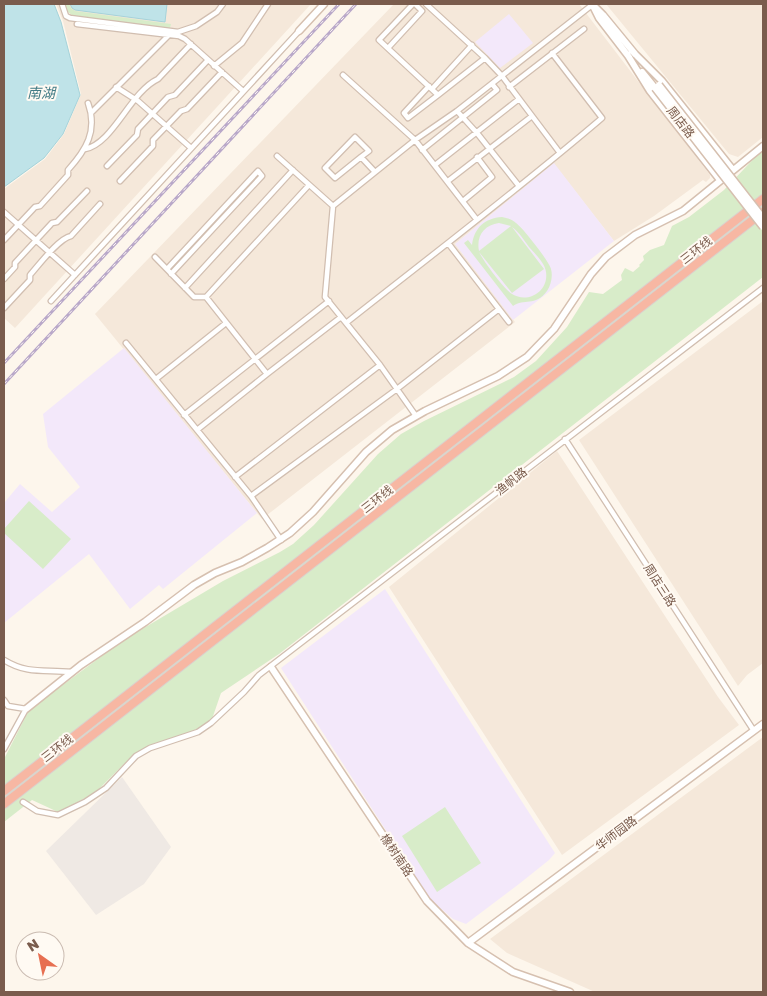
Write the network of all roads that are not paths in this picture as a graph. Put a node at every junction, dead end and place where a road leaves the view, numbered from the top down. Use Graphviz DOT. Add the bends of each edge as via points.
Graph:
graph roads {
  1 [pos="62,4"];
  2 [pos="223,4"];
  3 [pos="268,4"];
  4 [pos="324,4"];
  5 [pos="414,4"];
  6 [pos="426,4"];
  7 [pos="593,4"];
  8 [pos="77,24"];
  9 [pos="584,29"];
  10 [pos="299,31"];
  11 [pos="169,35"];
  12 [pos="191,44"];
  13 [pos="472,45"];
  14 [pos="388,48"];
  15 [pos="552,53"];
  16 [pos="630,53"];
  17 [pos="485,58"];
  18 [pos="208,60"];
  19 [pos="214,66"];
  20 [pos="222,72"];
  21 [pos="343,75"];
  22 [pos="502,76"];
  23 [pos="492,84"];
  24 [pos="116,86"];
  25 [pos="509,86"];
  26 [pos="657,86"];
  27 [pos="430,88"];
  28 [pos="243,91"];
  29 [pos="438,95"];
  30 [pos="135,99"];
  31 [pos="519,99"];
  32 [pos="88,103"];
  33 [pos="457,111"];
  34 [pos="91,113"];
  35 [pos="153,114"];
  36 [pos="405,115"];
  37 [pos="532,116"];
  38 [pos="463,117"];
  39 [pos="397,124"];
  40 [pos="167,126"];
  41 [pos="476,133"];
  42 [pos="415,140"];
  43 [pos="763,146"];
  44 [pos="191,148"];
  45 [pos="85,149"];
  46 [pos="490,149"];
  47 [pos="422,150"];
  48 [pos="560,153"];
  49 [pos="277,156"];
  50 [pos="361,157"];
  51 [pos="477,158"];
  52 [pos="435,165"];
  53 [pos="107,166"];
  54 [pos="293,170"];
  55 [pos="733,170"];
  56 [pos="375,172"];
  57 [pos="720,180"];
  58 [pos="120,181"];
  59 [pos="448,181"];
  60 [pos="309,185"];
  61 [pos="519,186"];
  62 [pos="87,191"];
  63 [pos="763,199"];
  64 [pos="463,201"];
  65 [pos="100,204"];
  66 [pos="333,206"];
  67 [pos="4,212"];
  68 [pos="763,212"];
  69 [pos="763,218"];
  70 [pos="477,220"];
  71 [pos="18,225"];
  72 [pos="206,226"];
  73 [pos="763,227"];
  74 [pos="211,231"];
  75 [pos="4,240"];
  76 [pos="36,240"];
  77 [pos="448,243"];
  78 [pos="50,253"];
  79 [pos="155,257"];
  80 [pos="167,269"];
  81 [pos="171,274"];
  82 [pos="75,275"];
  83 [pos="4,279"];
  84 [pos="185,288"];
  85 [pos="763,288"];
  86 [pos="206,297"];
  87 [pos="51,301"];
  88 [pos="329,301"];
  89 [pos="4,308"];
  90 [pos="499,309"];
  91 [pos="341,317"];
  92 [pos="509,322"];
  93 [pos="226,323"];
  94 [pos="346,323"];
  95 [pos="126,342"];
  96 [pos="255,359"];
  97 [pos="380,365"];
  98 [pos="268,374"];
  99 [pos="156,379"];
  100 [pos="396,389"];
  101 [pos="184,415"];
  102 [pos="416,416"];
  103 [pos="197,430"];
  104 [pos="565,439"];
  105 [pos="235,477"];
  106 [pos="251,496"];
  107 [pos="281,540"];
  108 [pos="4,660"];
  109 [pos="271,666"];
  110 [pos="72,672"];
  111 [pos="4,700"];
  112 [pos="26,709"];
  113 [pos="763,724"];
  114 [pos="754,731"];
  115 [pos="4,749"];
  116 [pos="4,791"];
  117 [pos="23,802"];
  118 [pos="4,804"];
  119 [pos="468,943"];
  120 [pos="570,992"];
  1 -- 2 [label="street" via="70,18 178,32 196,26"];
  3 -- 19 [label="street" via="242,43"];
  4 -- 10 [label="street"];
  5 -- 14 [label="street" via="380,40"];
  5 -- 14 [label="street" via="422,10"];
  6 -- 13 [label="street"];
  7 -- 16 [label="street, 周店路"];
  7 -- 22 [label="street"];
  8 -- 11 [label="street"];
  9 -- 15 [label="street"];
  10 -- 28 [label="street"];
  11 -- 12 [label="street" via="179,36"];
  11 -- 24 [label="street"];
  12 -- 18 [label="street"];
  12 -- 30 [label="street"];
  13 -- 17 [label="street"];
  13 -- 27 [label="street"];
  14 -- 27 [label="street"];
  15 -- 25 [label="street"];
  15 -- 48 [label="street" via="602,118"];
  16 -- 26 [label="street, 周店路"];
  16 -- 55 [label="street" via="662,81"];
  16 -- 57 [label="street" via="650,91"];
  17 -- 22 [label="street"];
  17 -- 29 [label="street"];
  18 -- 19 [label="street"];
  18 -- 35 [label="street"];
  19 -- 20 [label="street"];
  20 -- 28 [label="street"];
  20 -- 40 [label="street"];
  21 -- 39 [label="street"];
  22 -- 23 [label="street"];
  22 -- 25 [label="street"];
  23 -- 33 [label="street"];
  23 -- 38 [label="street" via="497,90"];
  24 -- 30 [label="street"];
  24 -- 34 [label="street"];
  25 -- 31 [label="street"];
  26 -- 69 [label="street, 周店路, bridge"];
  26 -- 73 [label="street, 周店路, bridge"];
  27 -- 29 [label="street"];
  27 -- 36 [label="street"];
  28 -- 44 [label="street"];
  29 -- 36 [label="street" via="408,118"];
  30 -- 35 [label="street"];
  30 -- 45 [label="street" via="93,148"];
  31 -- 37 [label="street"];
  31 -- 41 [label="street"];
  32 -- 34 [label="street"];
  33 -- 38 [label="street"];
  33 -- 42 [label="street"];
  34 -- 45 [label="street"];
  35 -- 40 [label="street"];
  35 -- 53 [label="street"];
  36 -- 39 [label="street"];
  37 -- 46 [label="street"];
  37 -- 48 [label="street"];
  38 -- 41 [label="street"];
  38 -- 47 [label="street"];
  39 -- 42 [label="street"];
  40 -- 44 [label="street"];
  40 -- 58 [label="street"];
  41 -- 46 [label="street"];
  41 -- 52 [label="street"];
  42 -- 47 [label="street"];
  42 -- 56 [label="street"];
  43 -- 55 [label="street"];
  44 -- 82 [label="street"];
  45 -- 71 [label="street" via="68,170 68,175"];
  46 -- 51 [label="street"];
  46 -- 61 [label="street"];
  47 -- 52 [label="street"];
  48 -- 61 [label="street"];
  49 -- 54 [label="street"];
  50 -- 50 [label="street" via="335,178 326,168 355,137 369,151"];
  50 -- 56 [label="street"];
  51 -- 59 [label="street"];
  51 -- 64 [label="street" via="492,177"];
  52 -- 59 [label="street"];
  54 -- 60 [label="street"];
  54 -- 84 [label="street"];
  55 -- 57 [label="street"];
  56 -- 66 [label="street"];
  57 -- 102 [label="street" via="682,211 635,235 606,257 554,329 527,357 498,376"];
  59 -- 64 [label="street"];
  60 -- 66 [label="street"];
  60 -- 86 [label="street"];
  61 -- 70 [label="street"];
  62 -- 76 [label="street"];
  63 -- 116 [label="highway, 三环线"];
  64 -- 70 [label="street"];
  65 -- 78 [label="street"];
  66 -- 88 [label="street" via="325,297"];
  67 -- 71 [label="street"];
  68 -- 118 [label="highway, 三环线"];
  70 -- 77 [label="street"];
  71 -- 75 [label="street"];
  71 -- 76 [label="street"];
  72 -- 74 [label="street"];
  72 -- 74 [label="street" via="258,171 262,176"];
  72 -- 80 [label="street"];
  74 -- 81 [label="street"];
  76 -- 78 [label="street"];
  76 -- 83 [label="street"];
  77 -- 90 [label="street"];
  77 -- 94 [label="street"];
  78 -- 82 [label="street"];
  78 -- 89 [label="street"];
  79 -- 80 [label="street"];
  80 -- 81 [label="street"];
  81 -- 84 [label="street"];
  82 -- 87 [label="street"];
  84 -- 86 [label="street" via="194,297"];
  85 -- 104 [label="street, 渔帆路"];
  86 -- 93 [label="street"];
  88 -- 91 [label="street"];
  88 -- 96 [label="street"];
  90 -- 92 [label="street"];
  90 -- 100 [label="street"];
  91 -- 94 [label="street"];
  91 -- 98 [label="street"];
  93 -- 96 [label="street"];
  93 -- 99 [label="street"];
  94 -- 97 [label="street"];
  95 -- 99 [label="street"];
  96 -- 98 [label="street"];
  96 -- 101 [label="street"];
  97 -- 100 [label="street"];
  97 -- 105 [label="street"];
  98 -- 103 [label="street"];
  99 -- 101 [label="street"];
  100 -- 102 [label="street"];
  100 -- 106 [label="street"];
  101 -- 103 [label="street"];
  102 -- 107 [label="street" via="373,446 313,512"];
  103 -- 105 [label="street"];
  104 -- 109 [label="street, 渔帆路"];
  104 -- 114 [label="street, 周店三路"];
  105 -- 106 [label="street"];
  106 -- 107 [label="street"];
  107 -- 110 [label="street" via="194,585"];
  108 -- 110 [label="street" via="34,671"];
  109 -- 117 [label="street, 渔帆路" via="198,732 136,756 106,788 84,802 58,815 37,810"];
  109 -- 119 [label="street, 橡树南路" via="427,901"];
  110 -- 112 [label="street"];
  111 -- 112 [label="street" via="8,706"];
  112 -- 115 [label="street"];
  113 -- 114 [label="street, 华师园路"];
  114 -- 119 [label="street, 华师园路"];
  119 -- 120 [label="street, 橡树南路" via="513,972"];
}
